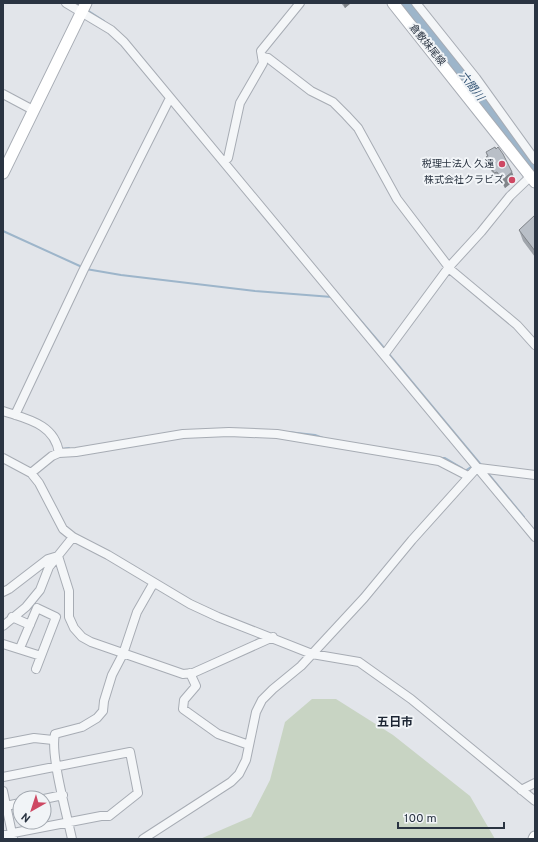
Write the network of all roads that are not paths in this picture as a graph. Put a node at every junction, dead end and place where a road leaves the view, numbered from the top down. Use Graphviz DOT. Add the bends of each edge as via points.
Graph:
graph roads {
  1 [pos="66,3"];
  2 [pos="300,3"];
  3 [pos="393,3"];
  4 [pos="416,3"];
  5 [pos="84,8"];
  6 [pos="262,58"];
  7 [pos="3,94"];
  8 [pos="170,98"];
  9 [pos="33,110"];
  10 [pos="226,160"];
  11 [pos="535,160"];
  12 [pos="3,173"];
  13 [pos="533,179"];
  14 [pos="449,267"];
  15 [pos="535,345"];
  16 [pos="386,353"];
  17 [pos="3,411"];
  18 [pos="15,415"];
  19 [pos="58,453"];
  20 [pos="3,458"];
  21 [pos="483,469"];
  22 [pos="32,473"];
  23 [pos="535,475"];
  24 [pos="468,476"];
  25 [pos="73,537"];
  26 [pos="535,537"];
  27 [pos="58,556"];
  28 [pos="153,584"];
  29 [pos="3,592"];
  30 [pos="12,617"];
  31 [pos="30,625"];
  32 [pos="3,626"];
  33 [pos="273,637"];
  34 [pos="3,644"];
  35 [pos="20,648"];
  36 [pos="123,654"];
  37 [pos="312,654"];
  38 [pos="41,656"];
  39 [pos="36,669"];
  40 [pos="190,673"];
  41 [pos="54,740"];
  42 [pos="3,744"];
  43 [pos="249,745"];
  44 [pos="57,766"];
  45 [pos="3,777"];
  46 [pos="535,783"];
  47 [pos="521,790"];
  48 [pos="3,791"];
  49 [pos="63,795"];
  50 [pos="52,797"];
  51 [pos="535,801"];
  52 [pos="12,805"];
  53 [pos="6,806"];
  54 [pos="69,823"];
  55 [pos="3,835"];
  56 [pos="13,836"];
  57 [pos="72,839"];
  58 [pos="144,839"];
  1 -- 5 [label="street"];
  2 -- 6 [label="street" via="261,51"];
  3 -- 13 [label="main road, 倉敷妹尾線"];
  4 -- 11 [label="street" via="476,78"];
  5 -- 8 [label="street" via="124,42"];
  5 -- 9 [label="main road"];
  6 -- 10 [label="street" via="263,63 240,103"];
  6 -- 14 [label="street" via="268,58 311,90 333,102 358,128 397,199"];
  7 -- 9 [label="street"];
  8 -- 10 [label="street"];
  8 -- 18 [label="street"];
  9 -- 12 [label="main road"];
  10 -- 16 [label="street"];
  13 -- 14 [label="street" via="510,196"];
  14 -- 15 [label="street" via="517,325"];
  14 -- 16 [label="street"];
  16 -- 21 [label="street"];
  17 -- 18 [label="street"];
  18 -- 19 [label="street" via="48,429 58,446"];
  19 -- 22 [label="street"];
  19 -- 24 [label="street" via="183,434 277,434 439,461"];
  20 -- 22 [label="street"];
  21 -- 23 [label="street"];
  21 -- 24 [label="street"];
  21 -- 26 [label="street"];
  22 -- 25 [label="street" via="63,529"];
  24 -- 37 [label="street" via="364,598"];
  25 -- 27 [label="street"];
  25 -- 28 [label="street" via="108,555"];
  27 -- 29 [label="street" via="48,559"];
  27 -- 30 [label="street" via="46,574 40,590 26,607"];
  27 -- 36 [label="street" via="69,591 69,617 74,628 91,642"];
  28 -- 33 [label="street" via="218,617"];
  28 -- 36 [label="street" via="137,612"];
  30 -- 31 [label="street"];
  30 -- 32 [label="street"];
  31 -- 35 [label="street"];
  31 -- 38 [label="street" via="37,608 56,617"];
  33 -- 37 [label="street"];
  33 -- 40 [label="street"];
  34 -- 35 [label="street"];
  35 -- 38 [label="street"];
  36 -- 40 [label="street" via="183,674"];
  36 -- 41 [label="street" via="112,676 103,711 82,727 55,734"];
  37 -- 43 [label="street" via="262,700 256,712"];
  37 -- 47 [label="street" via="359,662 411,700"];
  38 -- 39 [label="street"];
  40 -- 43 [label="street" via="196,686 184,700 183,710 218,734"];
  41 -- 42 [label="street" via="34,738"];
  41 -- 44 [label="street"];
  43 -- 58 [label="street" via="246,760 239,774 231,782"];
  44 -- 45 [label="street"];
  44 -- 49 [label="street"];
  44 -- 54 [label="street" via="130,752 138,793 109,816"];
  46 -- 47 [label="street"];
  47 -- 51 [label="street"];
  48 -- 53 [label="street"];
  49 -- 50 [label="street"];
  49 -- 54 [label="street"];
  52 -- 53 [label="street"];
  53 -- 56 [label="street"];
  54 -- 56 [label="street"];
  54 -- 57 [label="street"];
  55 -- 56 [label="street"];
}
